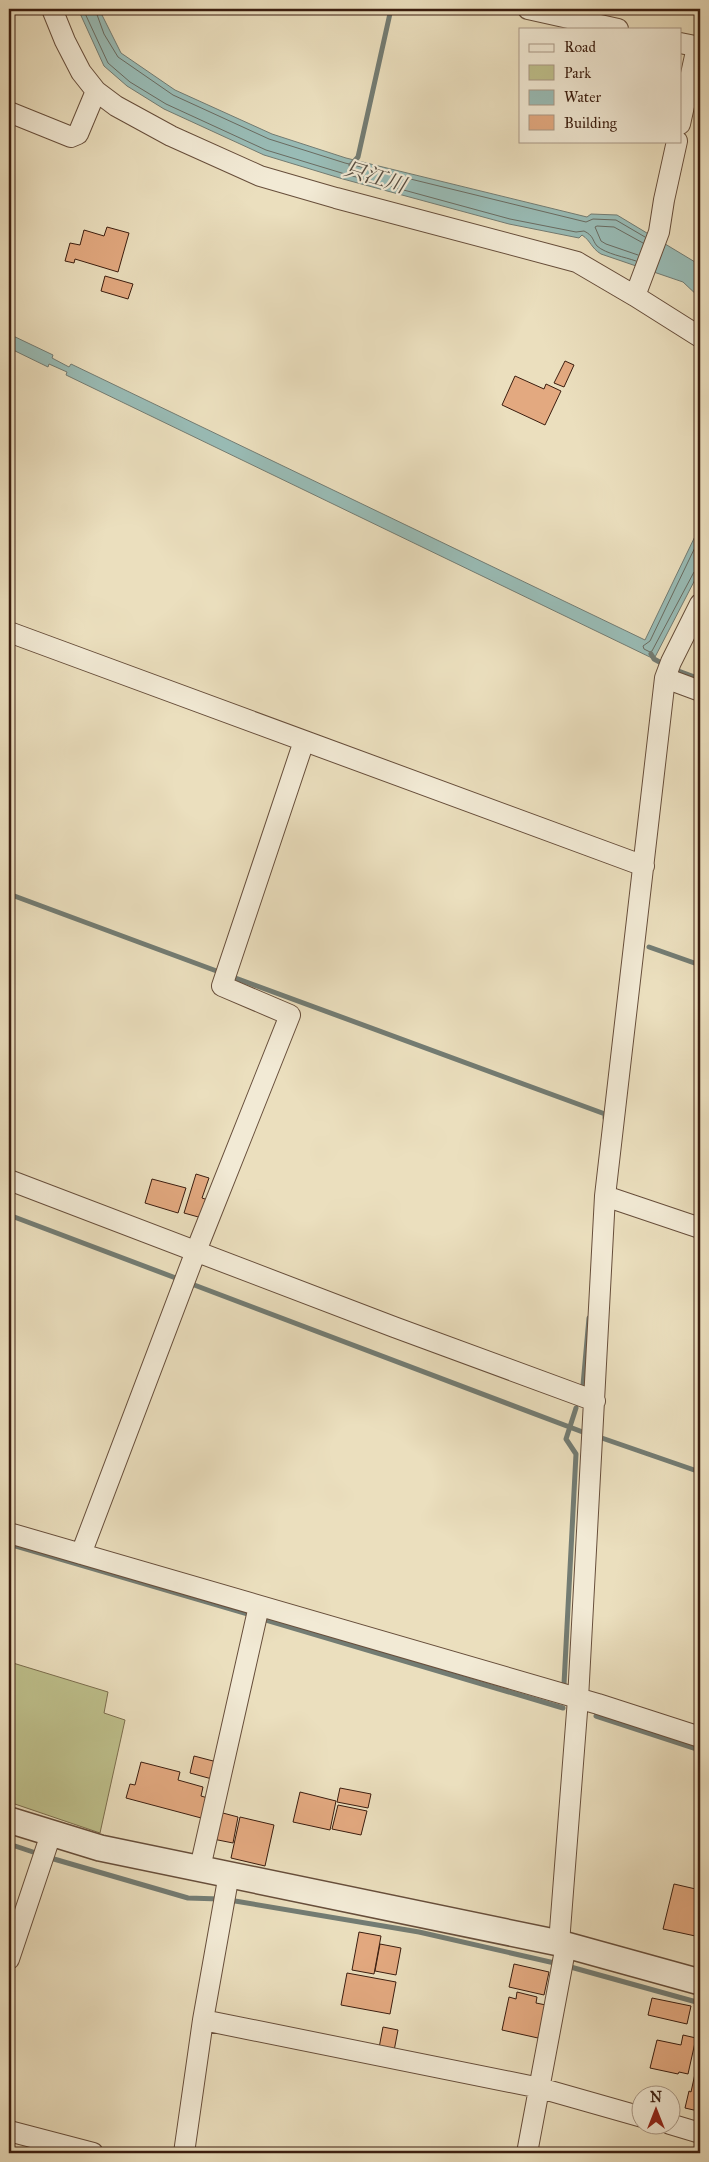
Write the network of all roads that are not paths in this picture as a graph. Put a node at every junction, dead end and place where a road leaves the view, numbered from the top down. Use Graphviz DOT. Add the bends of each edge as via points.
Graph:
graph roads {
  1 [pos="52,9"];
  2 [pos="528,9"];
  3 [pos="614,28"];
  4 [pos="693,46"];
  5 [pos="96,91"];
  6 [pos="9,112"];
  7 [pos="682,112"];
  8 [pos="677,142"];
  9 [pos="635,296"];
  10 [pos="700,337"];
  11 [pos="700,604"];
  12 [pos="9,632"];
  13 [pos="668,670"];
  14 [pos="700,690"];
  15 [pos="304,741"];
  16 [pos="644,866"];
  17 [pos="9,1180"];
  18 [pos="605,1196"];
  19 [pos="700,1228"];
  20 [pos="196,1251"];
  21 [pos="595,1401"];
  22 [pos="9,1533"];
  23 [pos="81,1554"];
  24 [pos="258,1606"];
  25 [pos="578,1699"];
  26 [pos="700,1737"];
  27 [pos="9,1820"];
  28 [pos="46,1848"];
  29 [pos="200,1868"];
  30 [pos="226,1891"];
  31 [pos="563,1955"];
  32 [pos="9,1959"];
  33 [pos="700,1982"];
  34 [pos="203,2020"];
  35 [pos="540,2088"];
  36 [pos="632,2113"];
  37 [pos="682,2128"];
  38 [pos="9,2131"];
  39 [pos="700,2133"];
  40 [pos="93,2153"];
  41 [pos="184,2153"];
  42 [pos="527,2153"];
  1 -- 5 [label="street" via="81,72"];
  2 -- 3 [label="street"];
  4 -- 7 [label="street"];
  5 -- 6 [label="street" via="78,134 71,137"];
  5 -- 9 [label="street" via="116,106 172,136 260,176 577,262"];
  8 -- 9 [label="street" via="659,232"];
  9 -- 10 [label="street"];
  11 -- 13 [label="street"];
  12 -- 15 [label="street"];
  13 -- 14 [label="street"];
  13 -- 16 [label="street"];
  15 -- 16 [label="street"];
  15 -- 20 [label="street" via="222,986 290,1015"];
  16 -- 18 [label="street"];
  17 -- 20 [label="street"];
  18 -- 19 [label="street"];
  18 -- 21 [label="street"];
  20 -- 21 [label="street"];
  20 -- 23 [label="street"];
  21 -- 25 [label="street"];
  22 -- 23 [label="street"];
  23 -- 24 [label="street"];
  24 -- 25 [label="street"];
  24 -- 29 [label="street"];
  25 -- 26 [label="street"];
  25 -- 31 [label="street"];
  27 -- 28 [label="street"];
  28 -- 29 [label="street" via="100,1848"];
  28 -- 32 [label="street"];
  29 -- 30 [label="street"];
  30 -- 31 [label="street"];
  30 -- 34 [label="street"];
  31 -- 33 [label="street"];
  31 -- 35 [label="street"];
  34 -- 35 [label="street"];
  34 -- 41 [label="street"];
  35 -- 36 [label="street"];
  35 -- 42 [label="street"];
  37 -- 39 [label="street"];
  38 -- 40 [label="street"];
}
